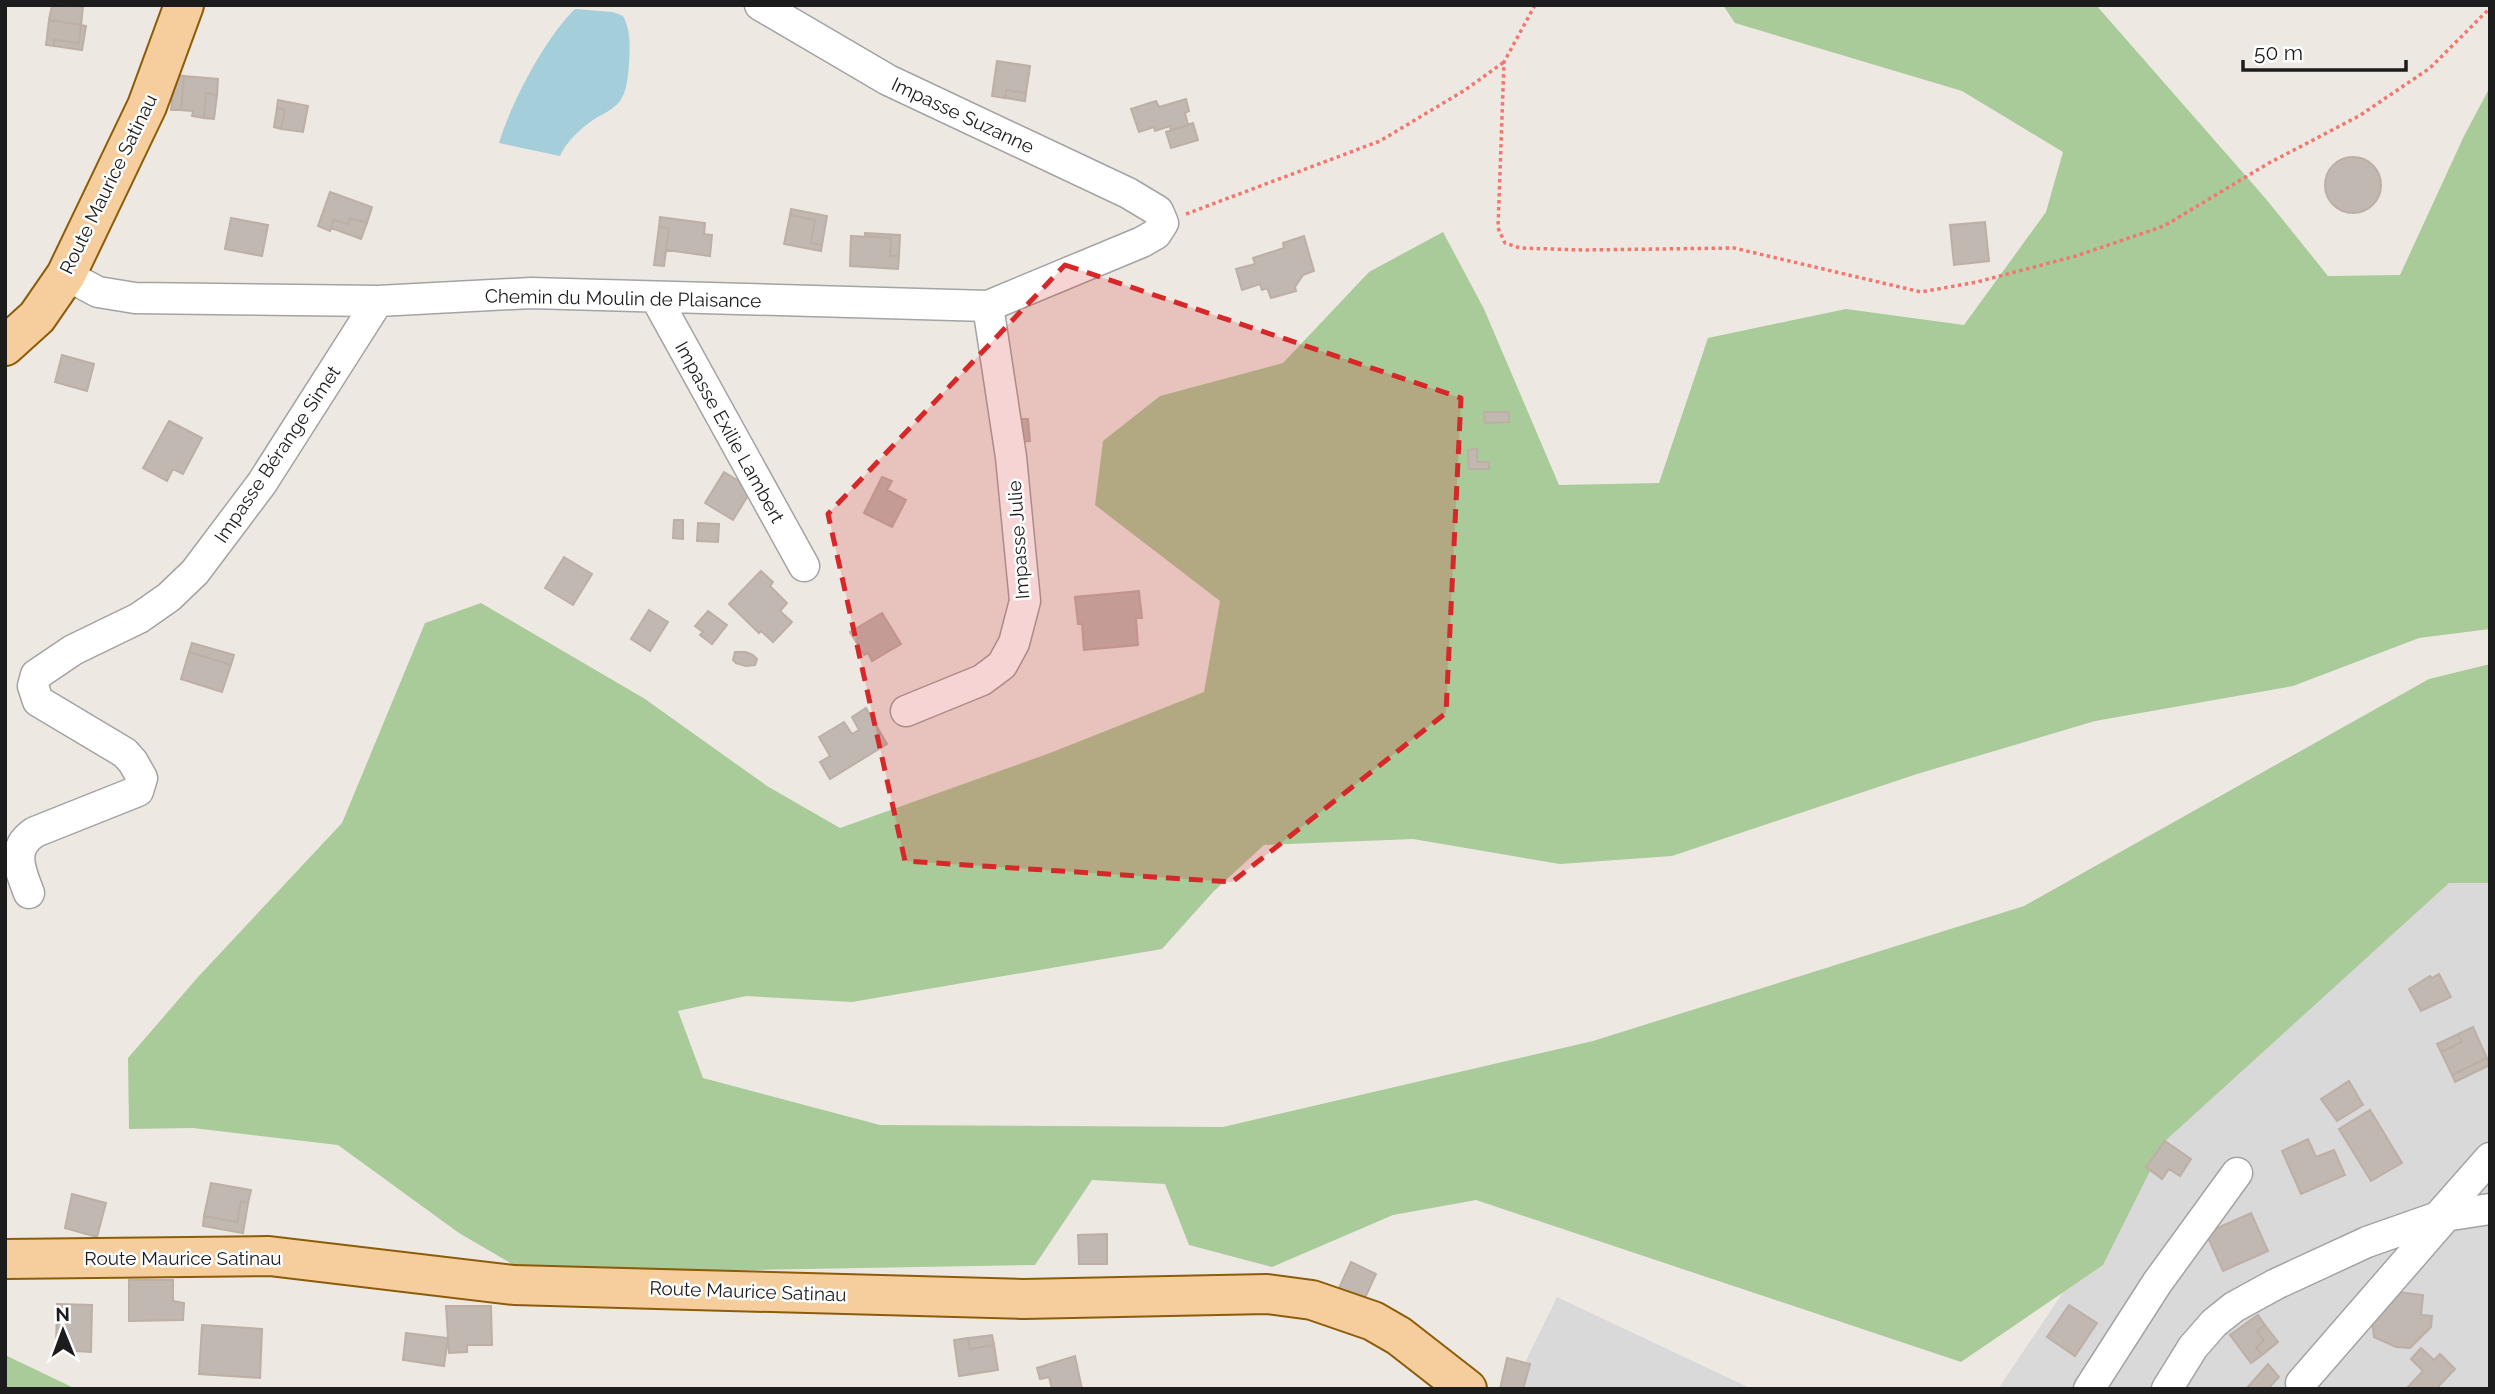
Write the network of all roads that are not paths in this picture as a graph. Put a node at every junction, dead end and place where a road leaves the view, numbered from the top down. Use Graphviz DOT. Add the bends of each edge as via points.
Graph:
graph roads {
  1 [pos="184,5"];
  2 [pos="760,5"];
  3 [pos="1163,223"];
  4 [pos="66,275"];
  5 [pos="656,298"];
  6 [pos="378,301"];
  7 [pos="988,306"];
  8 [pos="5,346"];
  9 [pos="804,566"];
  10 [pos="906,711"];
  11 [pos="29,893"];
  12 [pos="2490,1158"];
  13 [pos="2237,1174"];
  14 [pos="2490,1209"];
  15 [pos="2443,1216"];
  16 [pos="5,1259"];
  17 [pos="2301,1383"];
  18 [pos="1467,1389"];
  19 [pos="2089,1389"];
  20 [pos="2167,1389"];
  1 -- 4 [label="main road, Route Maurice Satinau" via="148,106"];
  2 -- 3 [label="street, Impasse Suzanne" via="888,80 1128,193 1158,211"];
  3 -- 7 [label="street, Chemin du Moulin de Plaisance" via="1142,242"];
  4 -- 6 [label="street, Chemin du Moulin de Plaisance" via="97,292 135,298"];
  4 -- 8 [label="main road, Route Maurice Satinau" via="37,317"];
  5 -- 6 [label="street, Chemin du Moulin de Plaisance" via="531,293"];
  5 -- 7 [label="street, Chemin du Moulin de Plaisance"];
  5 -- 9 [label="street, Impasse Exilie Lambert"];
  6 -- 11 [label="street, Impasse Bérange Simet" via="262,483 195,572 139,618 73,650 36,675 33,686 38,701 125,753 142,778 138,791 26,839 19,860"];
  7 -- 10 [label="street, Impasse Julie" via="1011,457 1025,601 1014,643 1002,665 982,680"];
  12 -- 15 [label="street"];
  13 -- 19 [label="street" via="2157,1283"];
  14 -- 15 [label="street"];
  15 -- 17 [label="street"];
  15 -- 20 [label="street" via="2367,1242 2234,1307 2193,1347"];
  16 -- 18 [label="main road, Route Maurice Satinau" via="269,1256 514,1285 1023,1298 1267,1294 1312,1300 1373,1321"];
}
